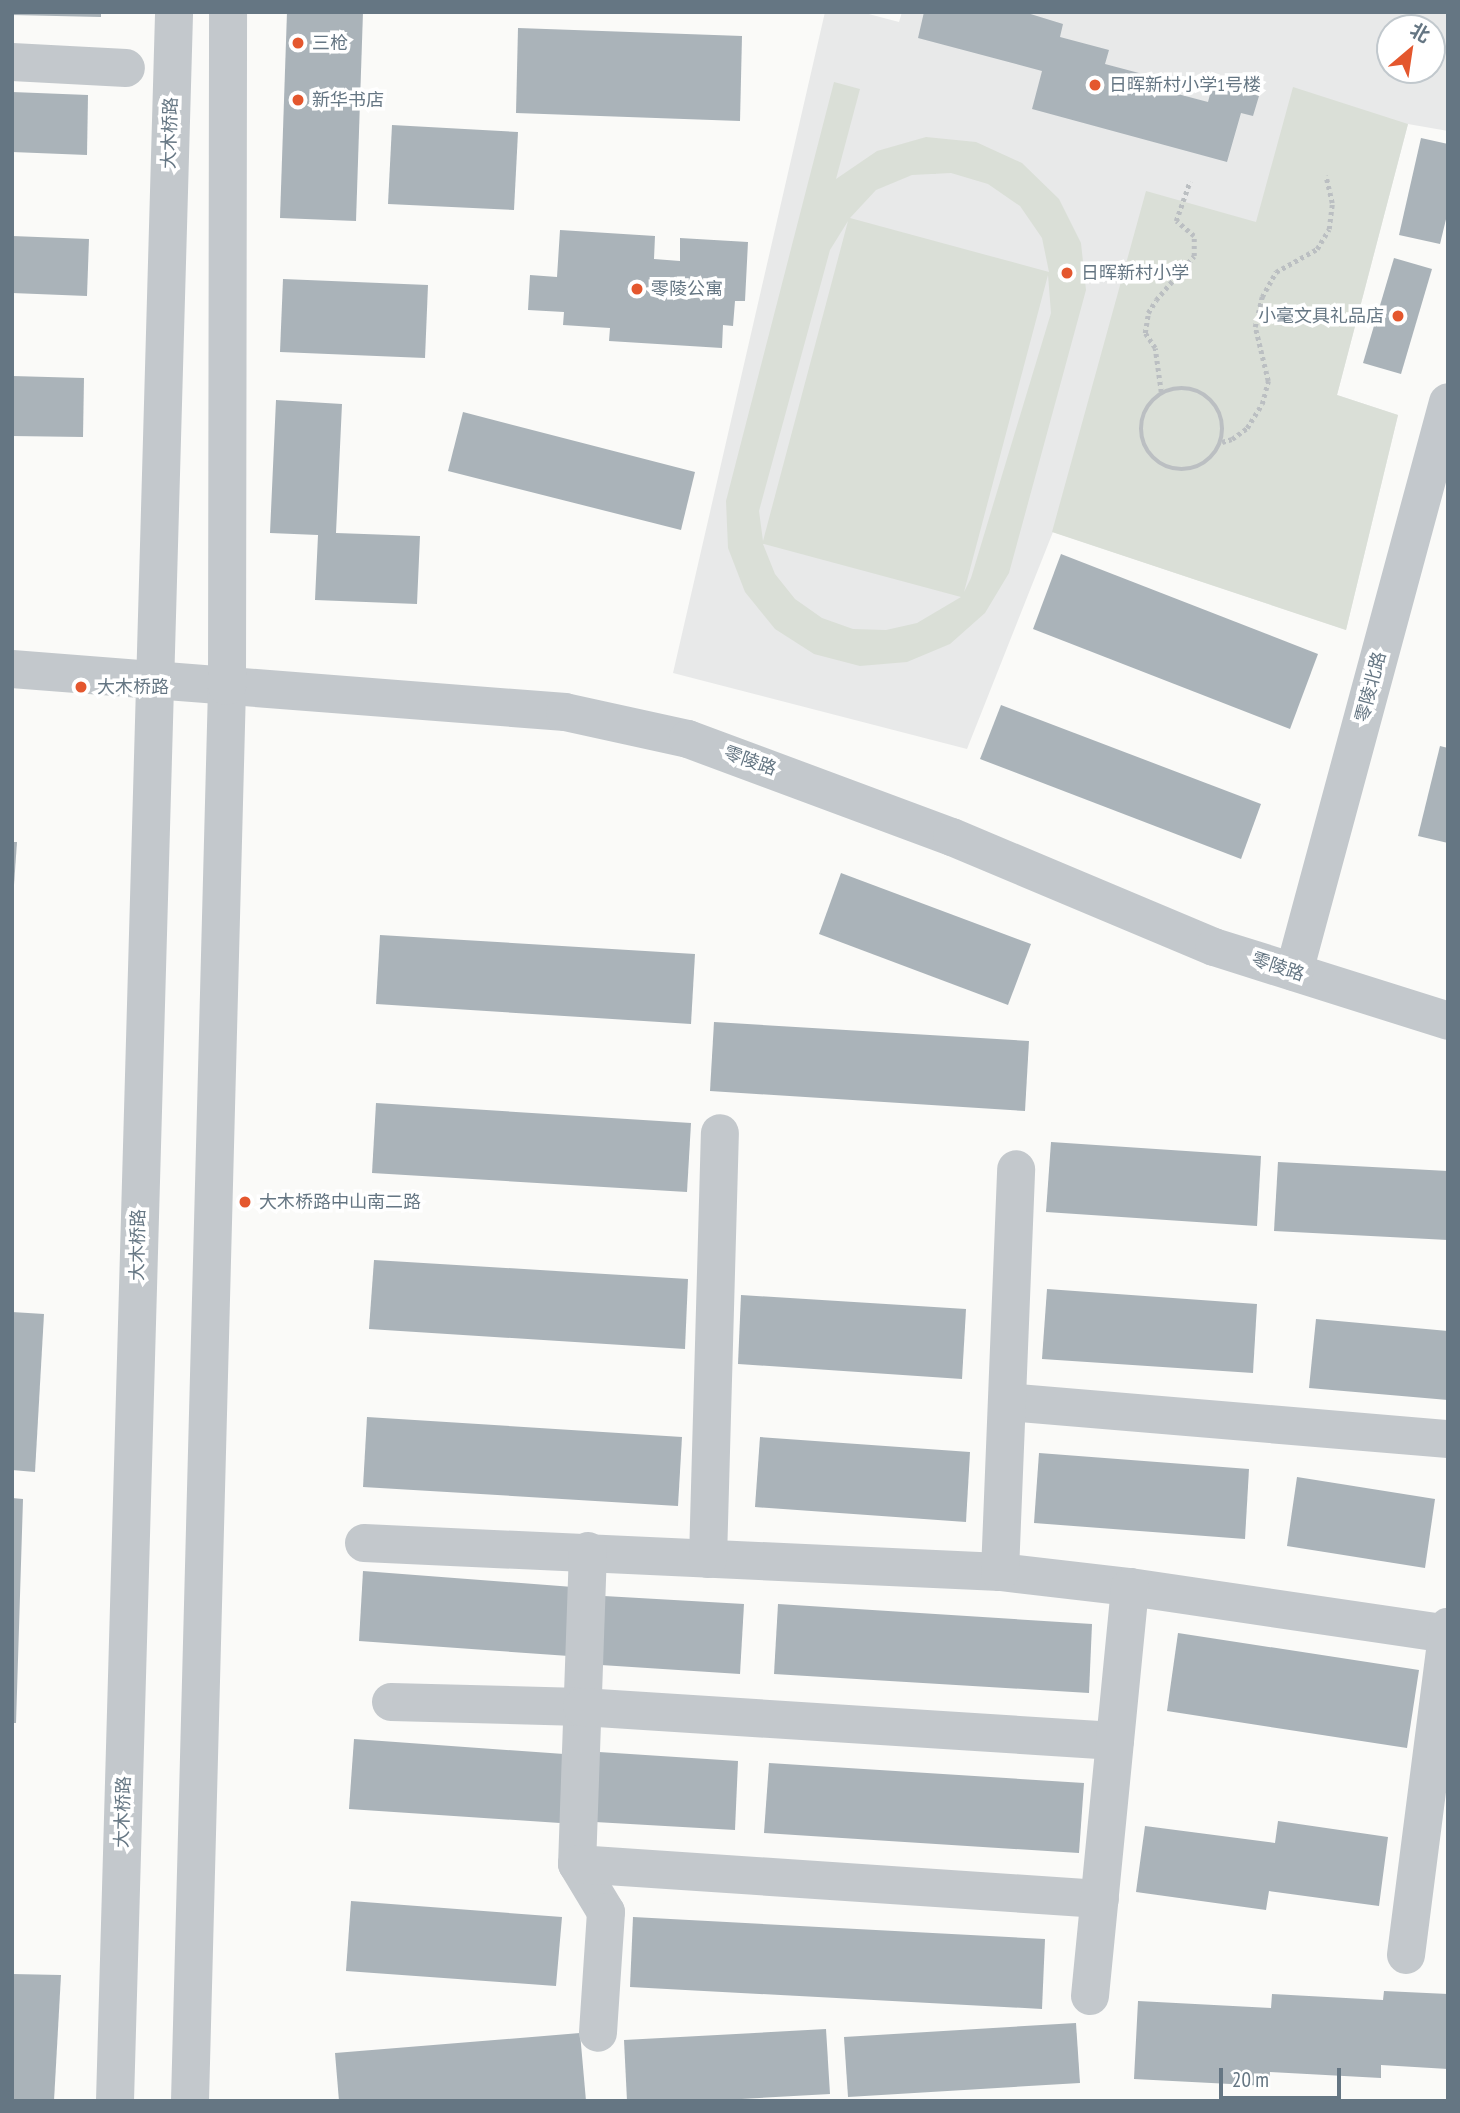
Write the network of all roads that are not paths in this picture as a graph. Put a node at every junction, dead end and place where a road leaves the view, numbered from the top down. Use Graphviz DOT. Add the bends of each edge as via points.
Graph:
graph roads {
  1 [pos="174,12"];
  2 [pos="228,12"];
  3 [pos="12,62"];
  4 [pos="126,68"];
  5 [pos="1448,402"];
  6 [pos="12,670"];
  7 [pos="153,680"];
  8 [pos="227,686"];
  9 [pos="1294,972"];
  10 [pos="1448,1021"];
  11 [pos="720,1133"];
  12 [pos="1016,1169"];
  13 [pos="1007,1402"];
  14 [pos="1448,1439"];
  15 [pos="364,1543"];
  16 [pos="588,1551"];
  17 [pos="708,1559"];
  18 [pos="1000,1573"];
  19 [pos="1130,1587"];
  20 [pos="1447,1631"];
  21 [pos="391,1702"];
  22 [pos="582,1707"];
  23 [pos="1115,1741"];
  24 [pos="577,1864"];
  25 [pos="1100,1899"];
  26 [pos="1406,1955"];
  27 [pos="1090,1996"];
  28 [pos="598,2033"];
  29 [pos="115,2101"];
  30 [pos="190,2101"];
  1 -- 7 [label="street, 大木桥路"];
  2 -- 8 [label="street"];
  3 -- 4 [label="street"];
  5 -- 9 [label="street, 零陵北路"];
  6 -- 7 [label="street, 零陵路"];
  7 -- 8 [label="street, 零陵路"];
  7 -- 29 [label="street, 大木桥路"];
  8 -- 9 [label="street, 零陵路" via="565,712 688,739 952,837 1214,947"];
  8 -- 30 [label="street"];
  9 -- 10 [label="street, 零陵路"];
  11 -- 17 [label="street"];
  12 -- 13 [label="street"];
  13 -- 14 [label="street"];
  13 -- 18 [label="street"];
  15 -- 16 [label="street"];
  16 -- 17 [label="street"];
  16 -- 22 [label="street"];
  17 -- 18 [label="street"];
  18 -- 19 [label="street"];
  19 -- 20 [label="street"];
  19 -- 23 [label="street"];
  20 -- 26 [label="street"];
  21 -- 22 [label="street"];
  22 -- 23 [label="street"];
  22 -- 24 [label="street"];
  23 -- 25 [label="street"];
  24 -- 25 [label="street"];
  24 -- 28 [label="street" via="606,1912"];
  25 -- 27 [label="street"];
}
